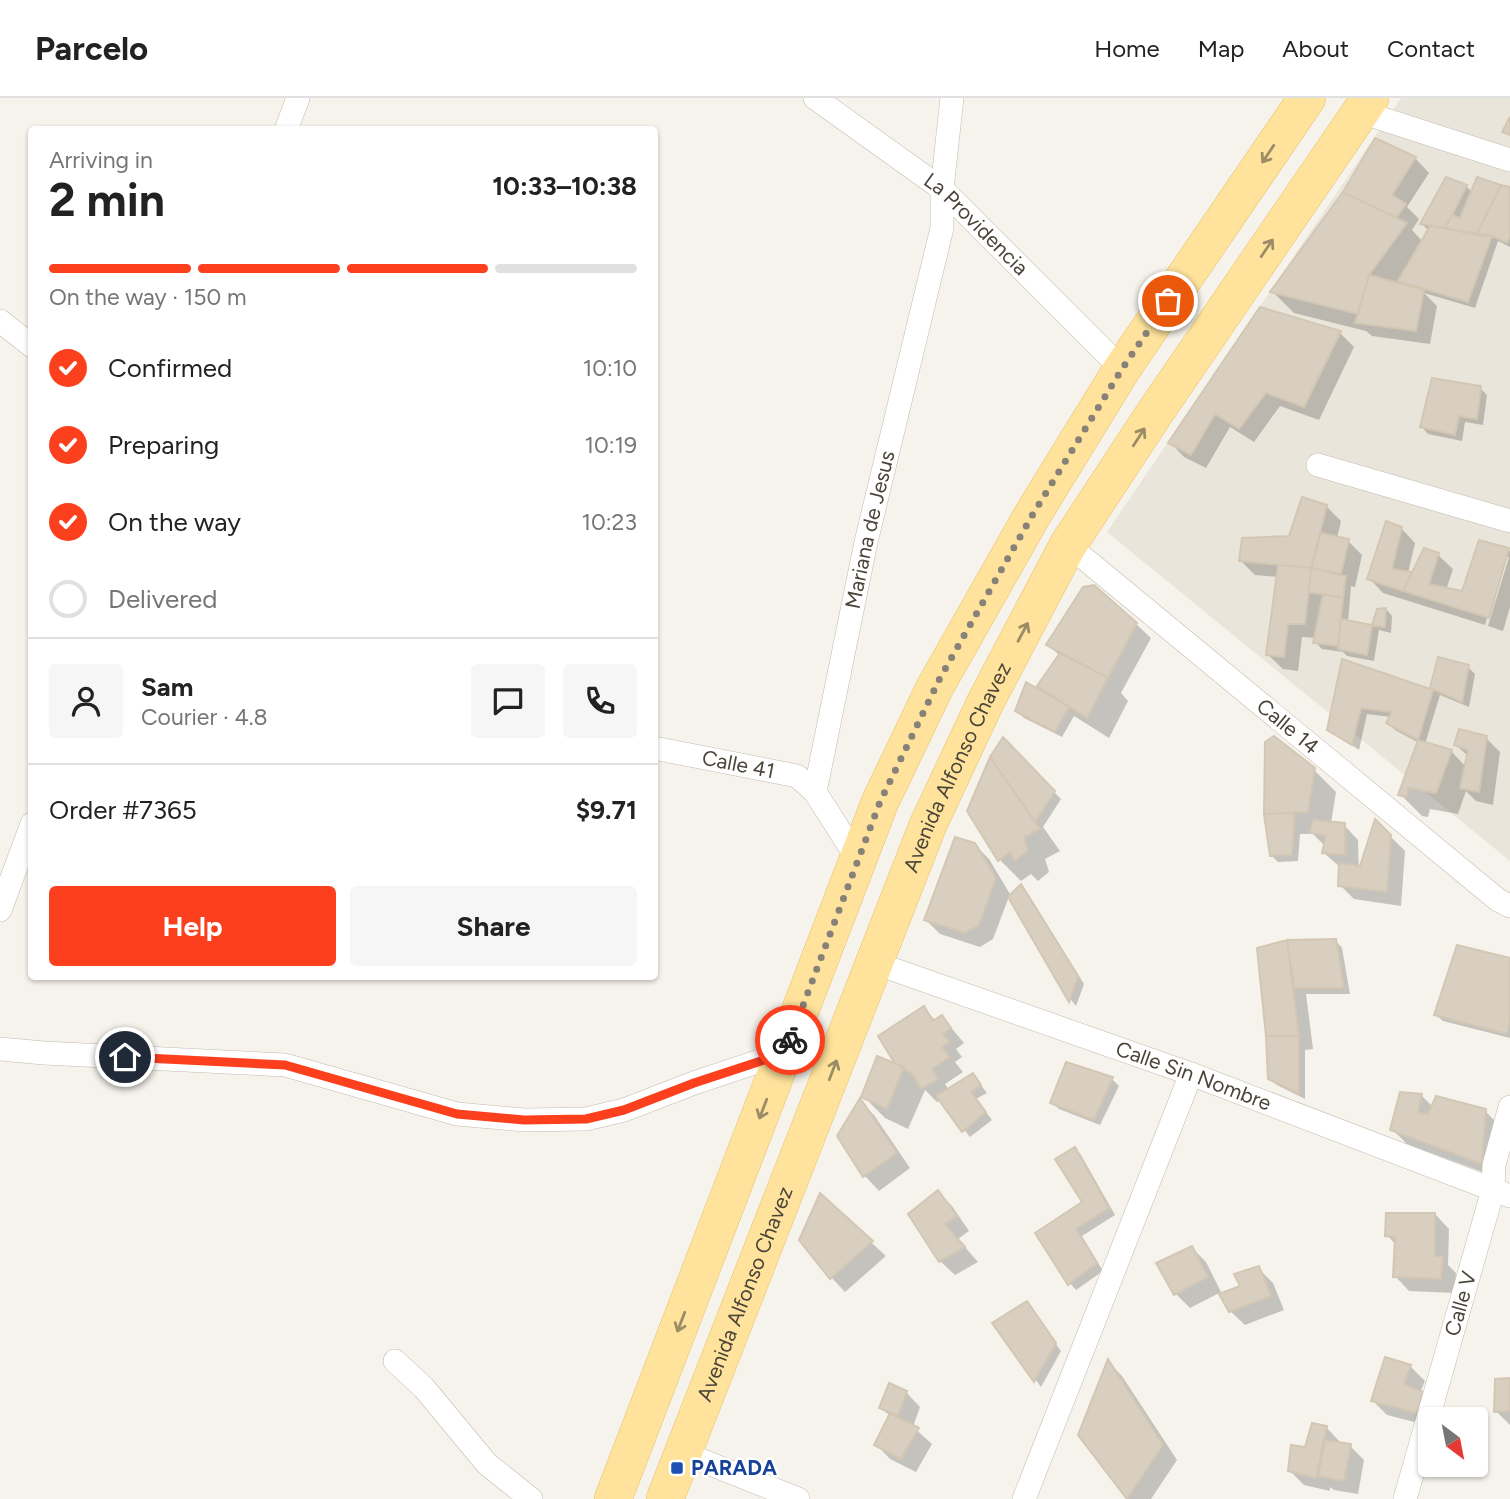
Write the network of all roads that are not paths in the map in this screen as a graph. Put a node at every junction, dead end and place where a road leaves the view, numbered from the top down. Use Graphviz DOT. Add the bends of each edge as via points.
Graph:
graph roads {
  1 [pos="815,98"];
  2 [pos="952,98"];
  3 [pos="1307,98"];
  4 [pos="295,99"];
  5 [pos="1365,105"];
  6 [pos="287,126"];
  7 [pos="1510,160"];
  8 [pos="942,189"];
  9 [pos="0,321"];
  10 [pos="28,343"];
  11 [pos="1122,369"];
  12 [pos="1318,465"];
  13 [pos="1510,521"];
  14 [pos="1068,545"];
  15 [pos="658,749"];
  16 [pos="815,792"];
  17 [pos="28,835"];
  18 [pos="859,860"];
  19 [pos="1510,906"];
  20 [pos="0,910"];
  21 [pos="874,963"];
  22 [pos="0,1049"];
  23 [pos="785,1053"];
  24 [pos="1191,1074"];
  25 [pos="1510,1107"];
  26 [pos="1502,1193"];
  27 [pos="395,1361"];
  28 [pos="683,1453"];
  29 [pos="531,1499"];
  30 [pos="613,1499"];
  31 [pos="665,1499"];
  32 [pos="798,1499"];
  33 [pos="1024,1499"];
  34 [pos="1405,1499"];
  1 -- 8 [label="street, La Providencia"];
  2 -- 8 [label="street, Mariana de Jesus"];
  3 -- 11 [label="main road, one-way"];
  4 -- 6 [label="street"];
  5 -- 7 [label="street"];
  14 -- 5 [label="main road, Avenida Alfonso Chavez, one-way"];
  8 -- 11 [label="street, La Providencia"];
  8 -- 16 [label="street, Mariana de Jesus" via="942,228 866,542"];
  9 -- 10 [label="street"];
  11 -- 18 [label="main road" via="940,678 880,802"];
  12 -- 13 [label="street"];
  14 -- 19 [label="street, Calle 14"];
  21 -- 14 [label="main road, Avenida Alfonso Chavez, one-way" via="928,825 986,701"];
  15 -- 16 [label="street, Calle 41" via="797,776"];
  16 -- 18 [label="street"];
  17 -- 20 [label="street"];
  18 -- 23 [label="main road"];
  21 -- 24 [label="street, Calle Sin Nombre"];
  28 -- 21 [label="main road, Avenida Alfonso Chavez, one-way"];
  22 -- 23 [label="street" via="285,1065 457,1114 524,1120 586,1119 624,1110"];
  23 -- 30 [label="main road, one-way"];
  24 -- 26 [label="street, Calle Sin Nombre"];
  24 -- 33 [label="street"];
  25 -- 26 [label="street, Calle V" via="1494,1165"];
  26 -- 34 [label="street, Calle V"];
  27 -- 29 [label="street" via="424,1388 487,1464"];
  28 -- 31 [label="main road, Avenida Alfonso Chavez"];
  28 -- 32 [label="street"];
}
